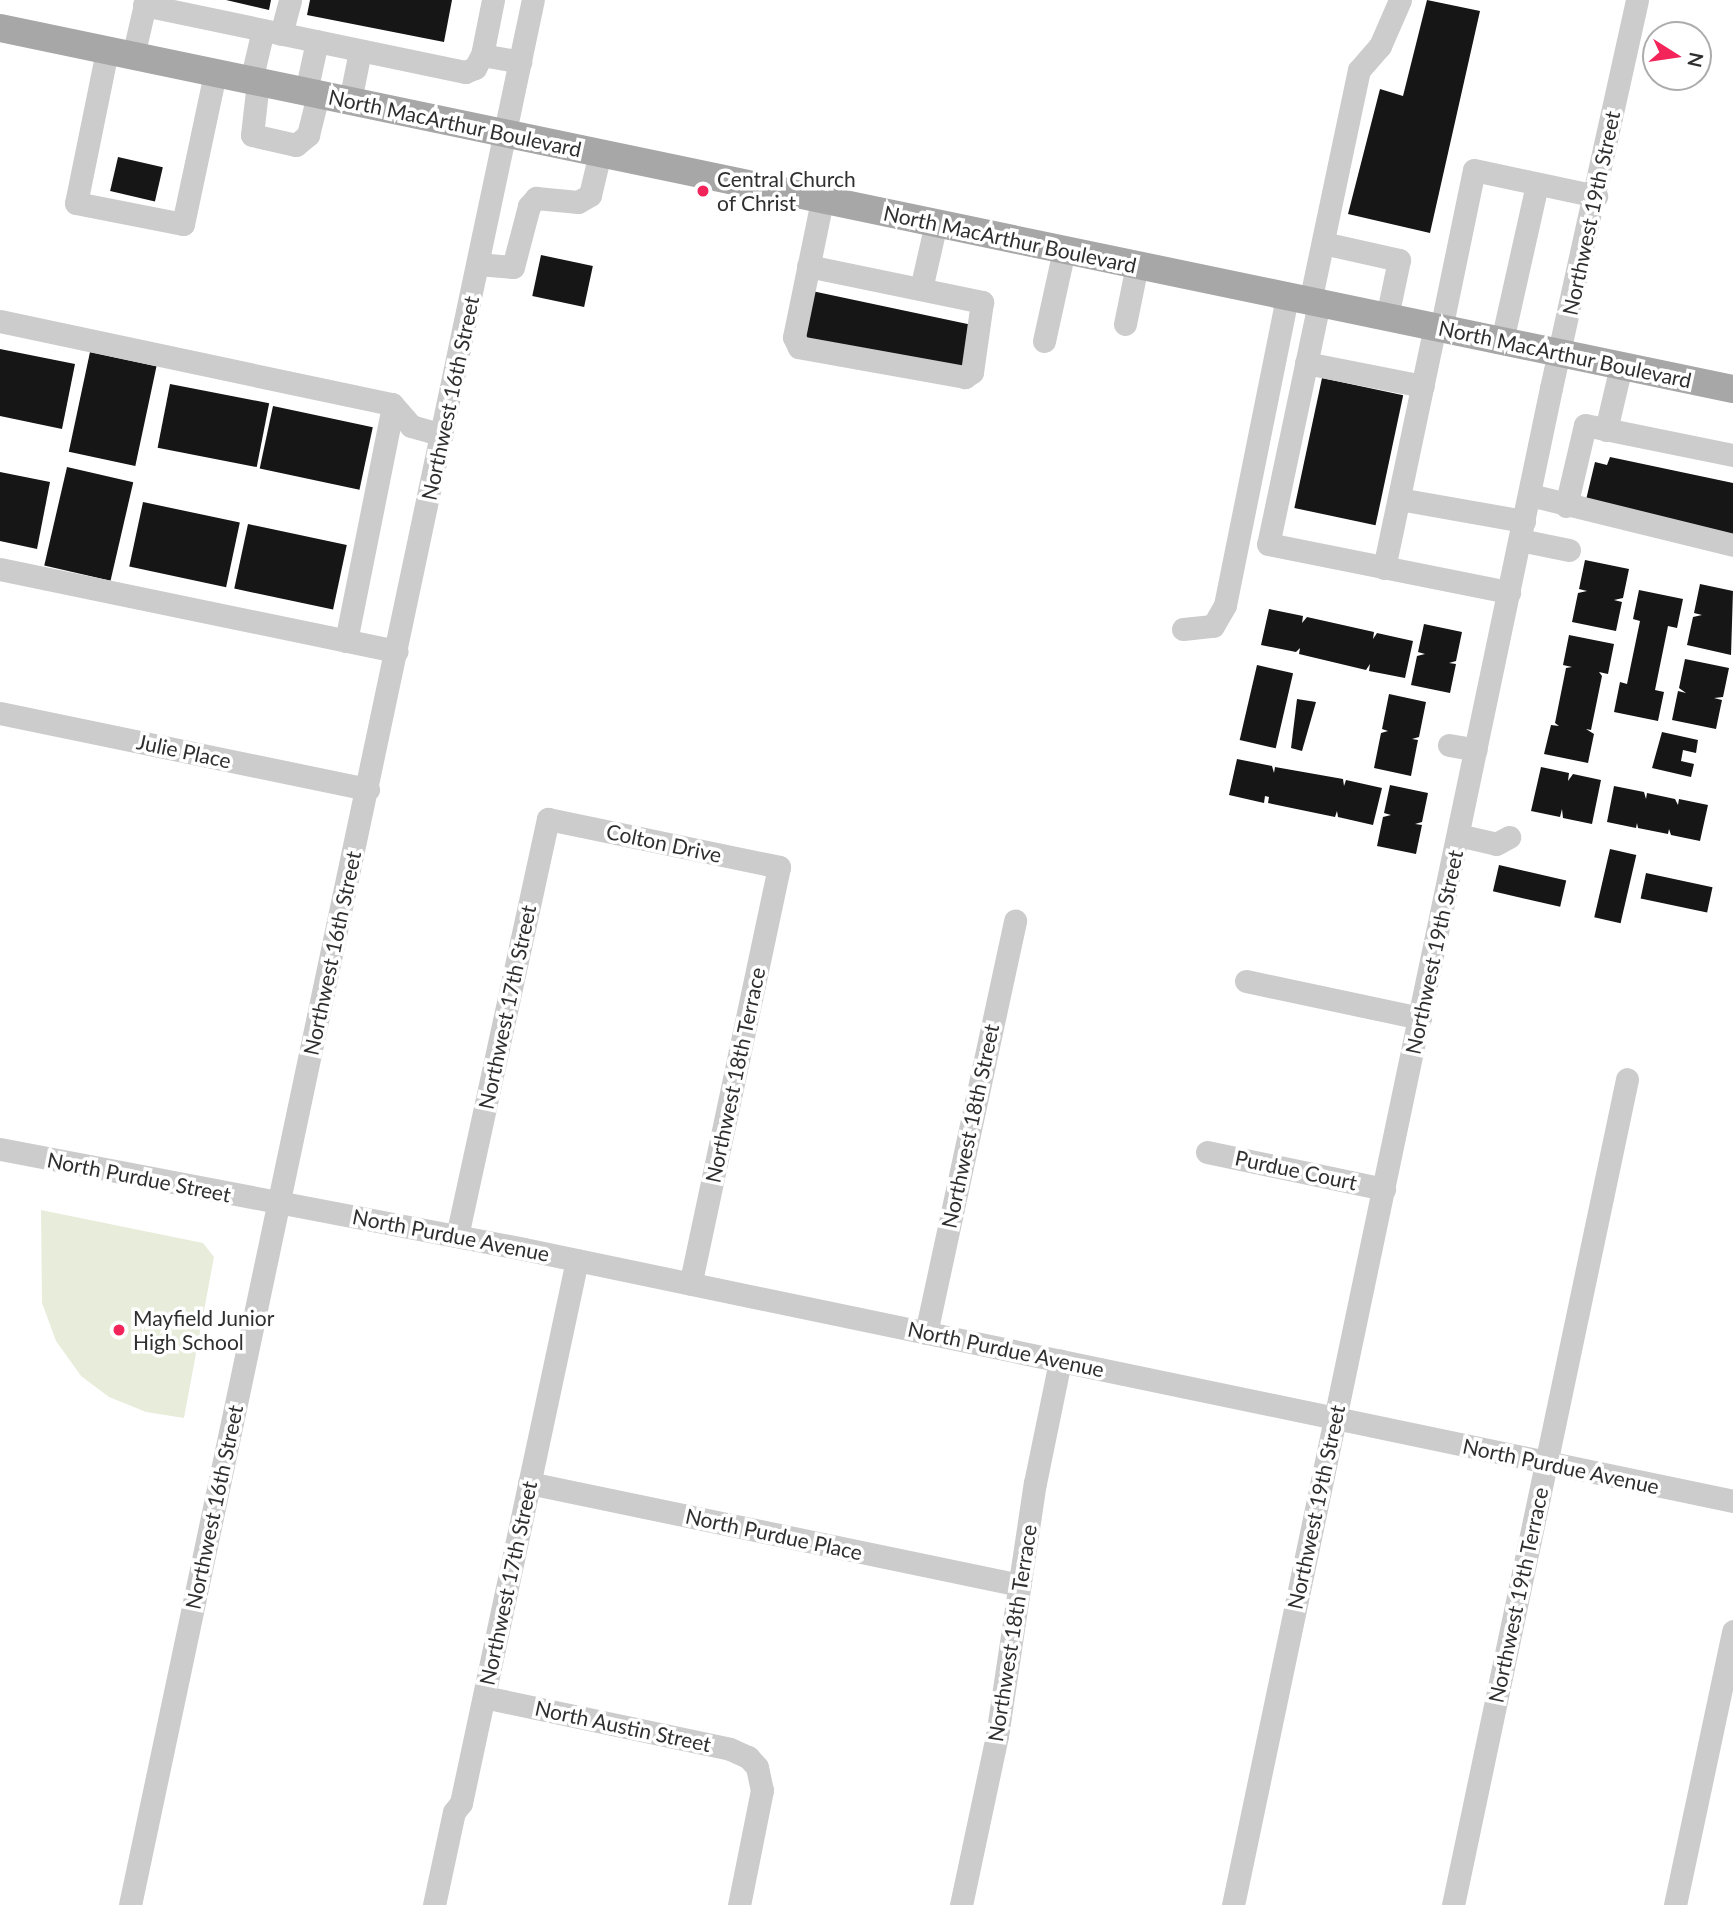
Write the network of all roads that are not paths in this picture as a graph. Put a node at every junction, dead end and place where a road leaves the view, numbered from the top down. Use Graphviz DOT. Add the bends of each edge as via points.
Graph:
graph roads {
  1 [pos="290,0"];
  2 [pos="493,0"];
  3 [pos="533,0"];
  4 [pos="1400,0"];
  5 [pos="1637,0"];
  6 [pos="145,2"];
  7 [pos="0,28"];
  8 [pos="272,32"];
  9 [pos="317,41"];
  10 [pos="360,51"];
  11 [pos="120,53"];
  12 [pos="482,55"];
  13 [pos="520,62"];
  14 [pos="215,73"];
  15 [pos="255,81"];
  16 [pos="312,93"];
  17 [pos="350,102"];
  18 [pos="505,134"];
  19 [pos="600,153"];
  20 [pos="1537,184"];
  21 [pos="1595,196"];
  22 [pos="822,200"];
  23 [pos="490,206"];
  24 [pos="527,215"];
  25 [pos="936,223"];
  26 [pos="1323,243"];
  27 [pos="1064,250"];
  28 [pos="478,264"];
  29 [pos="1137,265"];
  30 [pos="808,266"];
  31 [pos="921,289"];
  32 [pos="1305,300"];
  33 [pos="1387,317"];
  34 [pos="0,321"];
  35 [pos="1125,324"];
  36 [pos="1438,328"];
  37 [pos="1044,341"];
  38 [pos="1502,341"];
  39 [pos="1560,353"];
  40 [pos="1306,363"];
  41 [pos="1621,366"];
  42 [pos="1423,386"];
  43 [pos="1733,389"];
  44 [pos="393,406"];
  45 [pos="1606,430"];
  46 [pos="442,435"];
  47 [pos="1733,454"];
  48 [pos="1530,495"];
  49 [pos="1399,499"];
  50 [pos="1566,506"];
  51 [pos="1522,531"];
  52 [pos="1733,545"];
  53 [pos="1569,550"];
  54 [pos="1384,568"];
  55 [pos="0,569"];
  56 [pos="1509,592"];
  57 [pos="1183,629"];
  58 [pos="346,641"];
  59 [pos="397,651"];
  60 [pos="0,713"];
  61 [pos="1449,745"];
  62 [pos="1476,750"];
  63 [pos="368,789"];
  64 [pos="548,819"];
  65 [pos="1458,835"];
  66 [pos="1509,837"];
  67 [pos="779,867"];
  68 [pos="1014,919"];
  69 [pos="1246,981"];
  70 [pos="1420,1018"];
  71 [pos="1627,1079"];
  72 [pos="0,1149"];
  73 [pos="1207,1152"];
  74 [pos="1384,1189"];
  75 [pos="278,1203"];
  76 [pos="457,1236"];
  77 [pos="577,1259"];
  78 [pos="690,1284"];
  79 [pos="926,1333"];
  80 [pos="1060,1361"];
  81 [pos="1335,1419"];
  82 [pos="1546,1462"];
  83 [pos="529,1483"];
  84 [pos="1733,1501"];
  85 [pos="1020,1585"];
  86 [pos="1733,1631"];
  87 [pos="484,1697"];
  88 [pos="130,1905"];
  89 [pos="434,1905"];
  90 [pos="739,1905"];
  91 [pos="961,1905"];
  92 [pos="1233,1905"];
  93 [pos="1453,1905"];
  94 [pos="1675,1905"];
  1 -- 8 [label="street"];
  2 -- 12 [label="street"];
  3 -- 13 [label="street, Northwest 16th Street"];
  4 -- 26 [label="street" via="1380,47 1359,70"];
  5 -- 21 [label="street, Northwest 19th Street"];
  6 -- 8 [label="street"];
  6 -- 11 [label="street"];
  7 -- 11 [label="main road, North MacArthur Boulevard"];
  8 -- 9 [label="street"];
  8 -- 15 [label="street"];
  9 -- 10 [label="street"];
  9 -- 16 [label="street"];
  10 -- 12 [label="street" via="465,72 475,68"];
  10 -- 17 [label="street"];
  11 -- 14 [label="main road, North MacArthur Boulevard"];
  11 -- 14 [label="street" via="76,203 183,224"];
  12 -- 13 [label="street"];
  13 -- 18 [label="street, Northwest 16th Street"];
  14 -- 15 [label="main road, North MacArthur Boulevard"];
  15 -- 16 [label="main road, North MacArthur Boulevard"];
  15 -- 16 [label="street" via="251,135 296,145 308,135"];
  16 -- 17 [label="main road, North MacArthur Boulevard"];
  17 -- 18 [label="main road, North MacArthur Boulevard"];
  18 -- 19 [label="main road, North MacArthur Boulevard"];
  18 -- 23 [label="street, Northwest 16th Street"];
  19 -- 22 [label="main road, North MacArthur Boulevard"];
  19 -- 24 [label="street" via="590,195 578,202 536,198"];
  20 -- 21 [label="street"];
  20 -- 36 [label="street" via="1474,170"];
  20 -- 38 [label="street"];
  21 -- 39 [label="street, Northwest 19th Street"];
  22 -- 25 [label="main road, North MacArthur Boulevard"];
  22 -- 30 [label="street"];
  23 -- 24 [label="street"];
  23 -- 28 [label="street, Northwest 16th Street"];
  24 -- 28 [label="street" via="513,267"];
  25 -- 27 [label="main road, North MacArthur Boulevard"];
  25 -- 31 [label="street"];
  26 -- 32 [label="street"];
  26 -- 33 [label="street" via="1399,260"];
  27 -- 29 [label="main road, North MacArthur Boulevard"];
  27 -- 37 [label="street"];
  28 -- 46 [label="street, Northwest 16th Street"];
  29 -- 32 [label="main road, North MacArthur Boulevard"];
  29 -- 35 [label="street"];
  30 -- 31 [label="street"];
  30 -- 31 [label="street" via="794,337 799,348 965,377 972,372 982,302"];
  32 -- 33 [label="main road, North MacArthur Boulevard"];
  32 -- 40 [label="street"];
  32 -- 57 [label="street" via="1225,605 1213,626"];
  33 -- 36 [label="main road, North MacArthur Boulevard"];
  34 -- 44 [label="street"];
  36 -- 38 [label="main road, North MacArthur Boulevard"];
  36 -- 42 [label="street"];
  38 -- 39 [label="main road, North MacArthur Boulevard"];
  39 -- 41 [label="main road, North MacArthur Boulevard"];
  39 -- 48 [label="street, Northwest 19th Street"];
  40 -- 42 [label="street"];
  40 -- 54 [label="street" via="1268,544"];
  41 -- 43 [label="main road, North MacArthur Boulevard"];
  41 -- 45 [label="street"];
  42 -- 49 [label="street"];
  44 -- 46 [label="street" via="411,426"];
  44 -- 58 [label="street"];
  45 -- 47 [label="street"];
  45 -- 50 [label="street" via="1585,425"];
  46 -- 59 [label="street, Northwest 16th Street"];
  48 -- 50 [label="street"];
  48 -- 51 [label="street, Northwest 19th Street"];
  49 -- 51 [label="street"];
  49 -- 54 [label="street"];
  50 -- 52 [label="street"];
  51 -- 53 [label="street"];
  51 -- 56 [label="street, Northwest 19th Street"];
  54 -- 56 [label="street"];
  55 -- 58 [label="street"];
  56 -- 62 [label="street, Northwest 19th Street"];
  58 -- 59 [label="street"];
  59 -- 63 [label="street, Northwest 16th Street"];
  60 -- 63 [label="street, Julie Place"];
  61 -- 62 [label="street"];
  62 -- 65 [label="street, Northwest 19th Street"];
  63 -- 75 [label="street, Northwest 16th Street"];
  64 -- 67 [label="street, Colton Drive"];
  64 -- 76 [label="street, Northwest 17th Street"];
  65 -- 66 [label="street" via="1496,844"];
  65 -- 70 [label="street, Northwest 19th Street"];
  67 -- 78 [label="street, Northwest 18th Terrace"];
  68 -- 79 [label="street, Northwest 18th Street"];
  69 -- 70 [label="street"];
  70 -- 74 [label="street, Northwest 19th Street"];
  71 -- 82 [label="street, Northwest 19th Terrace"];
  72 -- 75 [label="street, North Purdue Street"];
  73 -- 74 [label="street, Purdue Court"];
  74 -- 81 [label="street, Northwest 19th Street"];
  75 -- 76 [label="street, North Purdue Avenue"];
  75 -- 88 [label="street, Northwest 16th Street"];
  76 -- 77 [label="street, North Purdue Avenue"];
  77 -- 78 [label="street, North Purdue Avenue"];
  77 -- 83 [label="street, Northwest 17th Street"];
  78 -- 79 [label="street, North Purdue Avenue"];
  79 -- 80 [label="street, North Purdue Avenue"];
  80 -- 81 [label="street, North Purdue Avenue"];
  80 -- 85 [label="street, Northwest 18th Terrace"];
  81 -- 82 [label="street, North Purdue Avenue"];
  81 -- 92 [label="street, Northwest 19th Street"];
  82 -- 84 [label="street, North Purdue Avenue"];
  82 -- 93 [label="street, Northwest 19th Terrace"];
  83 -- 85 [label="street, North Purdue Place"];
  83 -- 87 [label="street, Northwest 17th Street"];
  85 -- 91 [label="street, Northwest 18th Terrace" via="997,1736"];
  86 -- 94 [label="street"];
  87 -- 89 [label="street, Northwest 17th Street"];
  87 -- 90 [label="street, North Austin Street" via="730,1749 757,1767 762,1790"];
}
